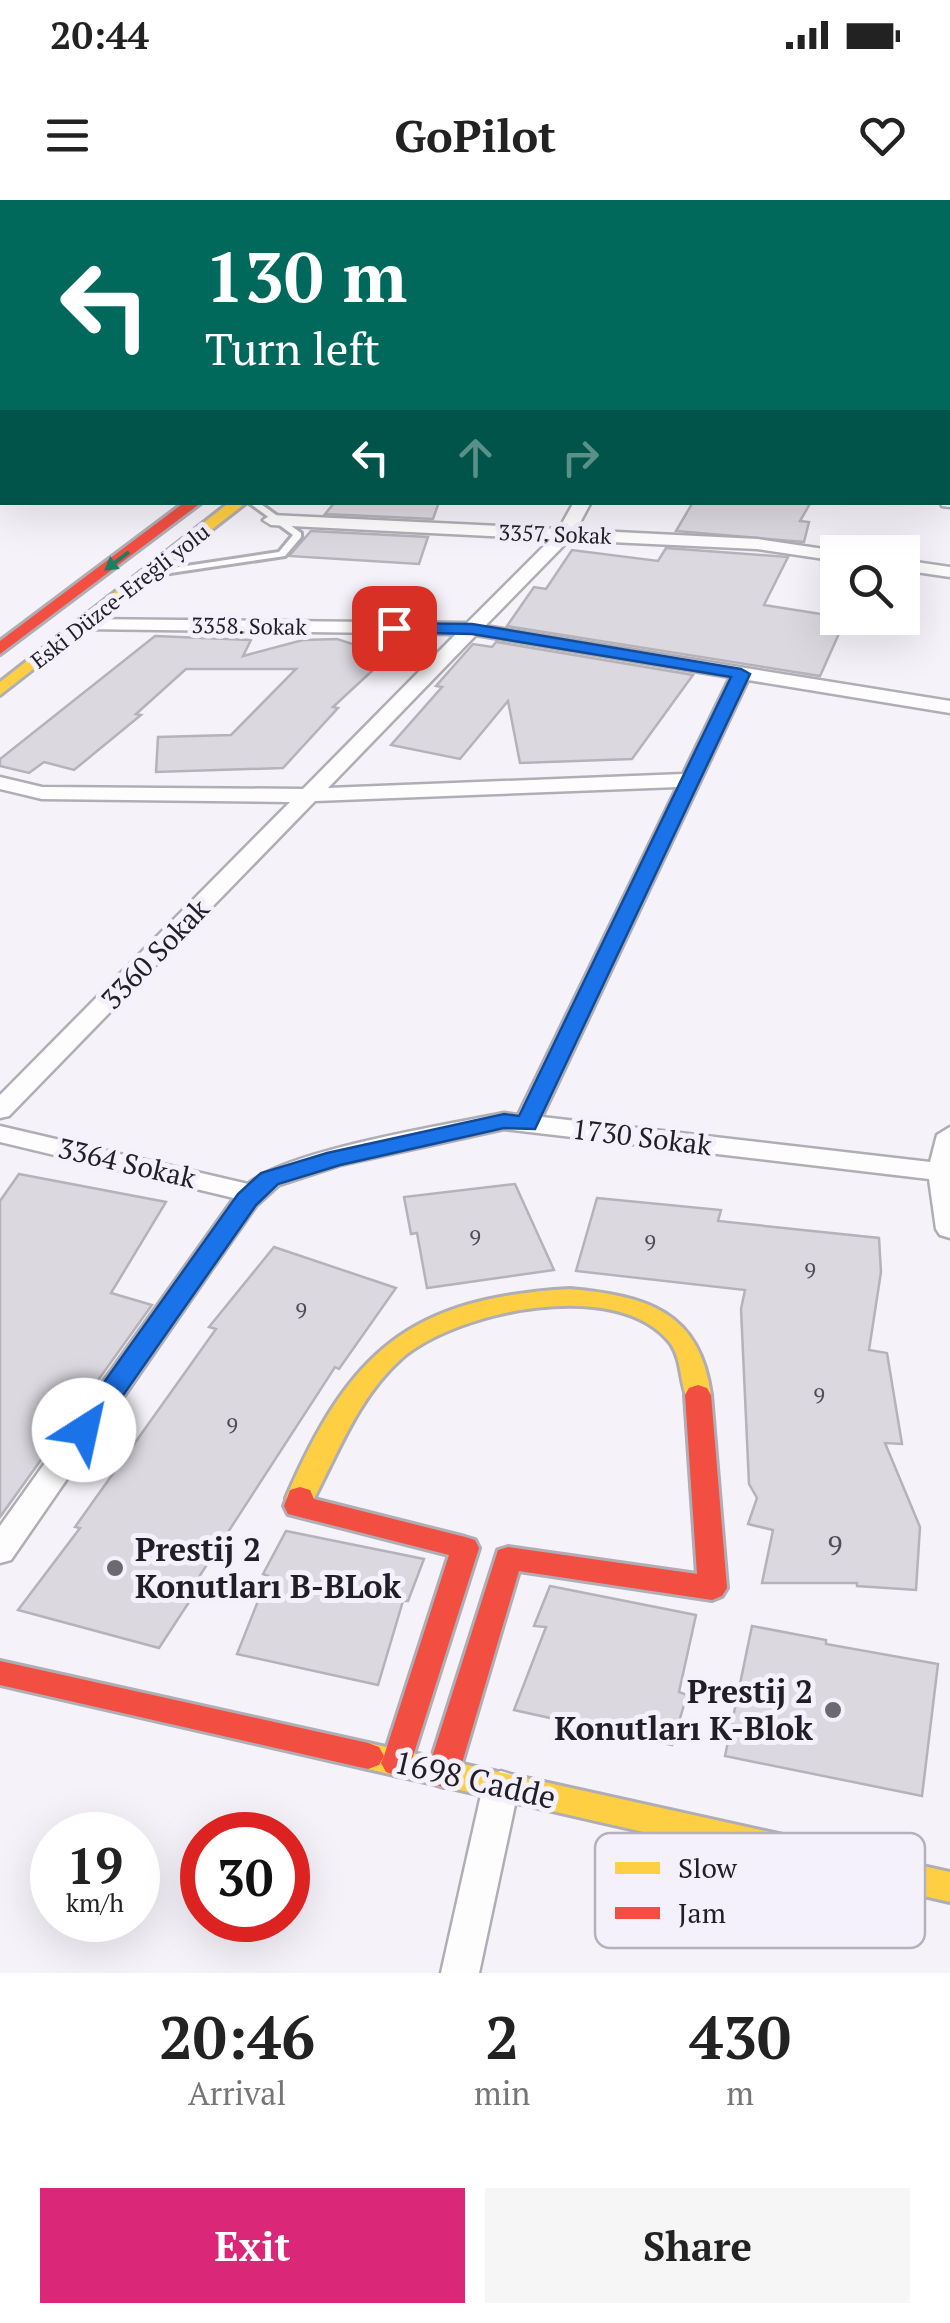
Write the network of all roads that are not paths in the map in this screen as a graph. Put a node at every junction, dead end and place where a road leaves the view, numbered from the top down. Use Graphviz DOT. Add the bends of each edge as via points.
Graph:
graph roads {
  1 [pos="191,505"];
  2 [pos="236,505"];
  3 [pos="255,505"];
  4 [pos="581,505"];
  5 [pos="271,520"];
  6 [pos="565,534"];
  7 [pos="820,553"];
  8 [pos="920,568"];
  9 [pos="950,572"];
  10 [pos="146,576"];
  11 [pos="82,624"];
  12 [pos="472,629"];
  13 [pos="0,649"];
  14 [pos="741,674"];
  15 [pos="0,690"];
  16 [pos="950,707"];
  17 [pos="690,780"];
  18 [pos="0,783"];
  19 [pos="309,796"];
  20 [pos="0,1110"];
  21 [pos="526,1124"];
  22 [pos="0,1134"];
  23 [pos="950,1135"];
  24 [pos="941,1172"];
  25 [pos="253,1194"];
  26 [pos="950,1228"];
  27 [pos="0,1550"];
  28 [pos="0,1673"];
  29 [pos="397,1763"];
  30 [pos="443,1773"];
  31 [pos="501,1786"];
  32 [pos="710,1833"];
  33 [pos="925,1881"];
  34 [pos="950,1887"];
  35 [pos="460,1973"];
  1 -- 13 [label="street, Eski Düzce-Ereğli yolu, one-way"];
  2 -- 10 [label="street, Eski Düzce-Ereğli yolu"];
  3 -- 5 [label="lane"];
  4 -- 6 [label="street, 3360 Sokak"];
  5 -- 6 [label="street, 3357. Sokak"];
  5 -- 10 [label="lane" via="298,535 282,554"];
  6 -- 7 [label="street, 3357. Sokak"];
  6 -- 12 [label="street, 3360 Sokak"];
  8 -- 9 [label="street"];
  10 -- 11 [label="street, Eski Düzce-Ereğli yolu"];
  11 -- 12 [label="street, 3358. Sokak"];
  11 -- 15 [label="street, Eski Düzce-Ereğli yolu"];
  12 -- 14 [label="street, 3358. Sokak"];
  12 -- 19 [label="street, 3360 Sokak"];
  14 -- 16 [label="street, 3358. Sokak"];
  14 -- 17 [label="street"];
  17 -- 19 [label="street"];
  17 -- 21 [label="street"];
  18 -- 19 [label="street" via="42,793"];
  19 -- 20 [label="street, 3360 Sokak"];
  21 -- 24 [label="street, 1730 Sokak"];
  21 -- 25 [label="street, 1730 Sokak" via="504,1121 335,1158 270,1178"];
  22 -- 25 [label="street, 3364 Sokak"];
  23 -- 24 [label="street"];
  24 -- 26 [label="street"];
  25 -- 27 [label="street, 1730 Sokak"];
  28 -- 29 [label="street, 1698 Cadde"];
  29 -- 30 [label="street, 1698 Cadde"];
  29 -- 30 [label="street" via="465,1548 298,1506 350,1407 397,1348 456,1316 576,1296 661,1317 691,1354 702,1420 712,1588 508,1558"];
  30 -- 31 [label="street, 1698 Cadde"];
  31 -- 32 [label="street, 1698 Cadde"];
  31 -- 35 [label="street"];
  33 -- 34 [label="street, 1698 Cadde"];
}
